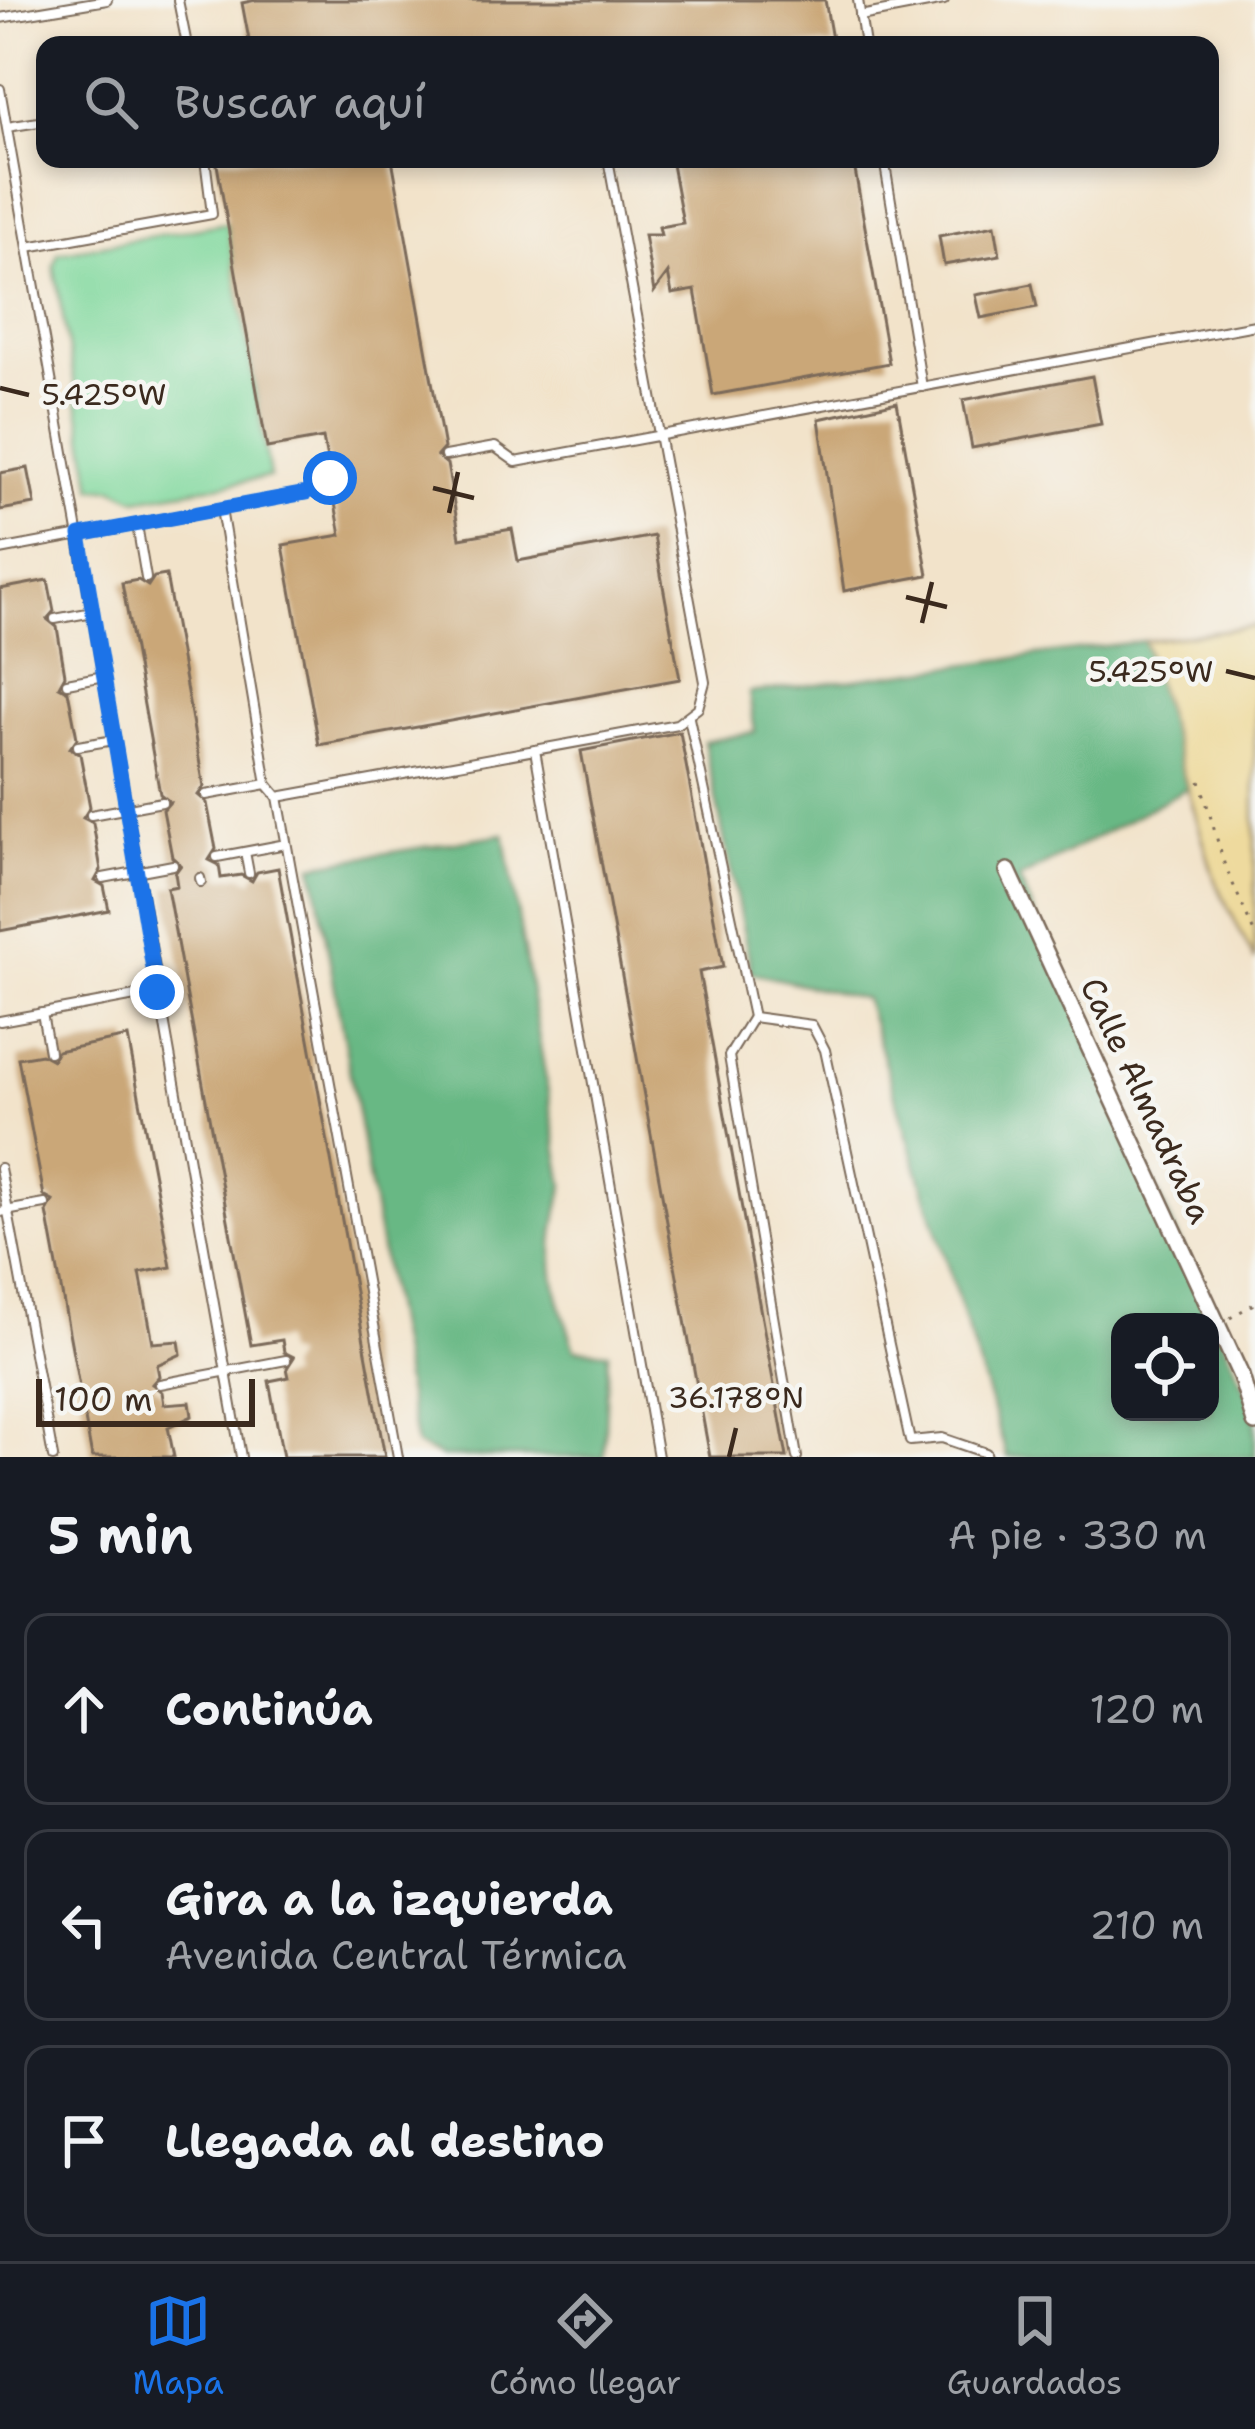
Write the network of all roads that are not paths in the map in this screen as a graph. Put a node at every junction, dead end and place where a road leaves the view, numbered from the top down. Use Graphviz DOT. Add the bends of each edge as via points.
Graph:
graph roads {
  1 [pos="107,0"];
  2 [pos="178,0"];
  3 [pos="858,0"];
  4 [pos="944,0"];
  5 [pos="860,16"];
  6 [pos="0,19"];
  7 [pos="185,36"];
  8 [pos="863,36"];
  9 [pos="0,88"];
  10 [pos="36,123"];
  11 [pos="7,127"];
  12 [pos="207,168"];
  13 [pos="610,168"];
  14 [pos="886,168"];
  15 [pos="28,247"];
  16 [pos="1255,325"];
  17 [pos="922,387"];
  18 [pos="661,435"];
  19 [pos="446,456"];
  20 [pos="330,478"];
  21 [pos="221,509"];
  22 [pos="136,524"];
  23 [pos="80,535"];
  24 [pos="0,550"];
  25 [pos="146,578"];
  26 [pos="93,612"];
  27 [pos="55,619"];
  28 [pos="104,676"];
  29 [pos="67,682"];
  30 [pos="689,718"];
  31 [pos="114,740"];
  32 [pos="79,746"];
  33 [pos="535,750"];
  34 [pos="267,784"];
  35 [pos="206,795"];
  36 [pos="278,797"];
  37 [pos="162,802"];
  38 [pos="126,809"];
  39 [pos="91,815"];
  40 [pos="286,844"];
  41 [pos="245,852"];
  42 [pos="217,857"];
  43 [pos="173,865"];
  44 [pos="1008,871"];
  45 [pos="136,872"];
  46 [pos="249,873"];
  47 [pos="103,878"];
  48 [pos="157,992"];
  49 [pos="42,1013"];
  50 [pos="753,1017"];
  51 [pos="0,1021"];
  52 [pos="49,1052"];
  53 [pos="0,1168"];
  54 [pos="45,1204"];
  55 [pos="4,1211"];
  56 [pos="377,1344"];
  57 [pos="365,1347"];
  58 [pos="286,1360"];
  59 [pos="225,1371"];
  60 [pos="160,1384"];
  61 [pos="1255,1424"];
  62 [pos="53,1457"];
  63 [pos="241,1457"];
  64 [pos="398,1457"];
  65 [pos="658,1457"];
  66 [pos="797,1457"];
  67 [pos="987,1457"];
  1 -- 6 [label="lane"];
  2 -- 7 [label="lane"];
  3 -- 5 [label="lane"];
  4 -- 5 [label="lane"];
  5 -- 8 [label="lane"];
  9 -- 11 [label="lane"];
  10 -- 11 [label="lane"];
  11 -- 15 [label="lane"];
  12 -- 15 [label="lane" via="212,214"];
  13 -- 18 [label="lane"];
  14 -- 17 [label="lane"];
  15 -- 23 [label="lane"];
  16 -- 17 [label="lane"];
  17 -- 18 [label="lane"];
  18 -- 19 [label="lane" via="516,462 495,447"];
  18 -- 30 [label="lane" via="705,682"];
  20 -- 21 [label="lane" via="306,493"];
  21 -- 22 [label="lane"];
  21 -- 34 [label="lane"];
  22 -- 23 [label="lane"];
  22 -- 25 [label="lane"];
  23 -- 24 [label="lane"];
  23 -- 26 [label="lane"];
  26 -- 27 [label="lane"];
  26 -- 28 [label="lane"];
  28 -- 29 [label="lane"];
  28 -- 31 [label="lane"];
  30 -- 33 [label="lane"];
  30 -- 50 [label="lane"];
  31 -- 32 [label="lane"];
  31 -- 38 [label="lane"];
  33 -- 36 [label="lane"];
  33 -- 65 [label="lane"];
  34 -- 35 [label="lane"];
  34 -- 36 [label="lane"];
  36 -- 40 [label="lane"];
  37 -- 38 [label="lane"];
  38 -- 39 [label="lane"];
  38 -- 45 [label="lane"];
  40 -- 41 [label="lane"];
  40 -- 56 [label="lane"];
  41 -- 42 [label="lane"];
  41 -- 46 [label="lane"];
  43 -- 45 [label="lane"];
  44 -- 61 [label="street, Calle Almadraba" via="1218,1324"];
  45 -- 47 [label="lane"];
  45 -- 48 [label="lane"];
  48 -- 49 [label="lane"];
  48 -- 59 [label="lane"];
  49 -- 51 [label="lane"];
  49 -- 52 [label="lane"];
  50 -- 66 [label="lane" via="729,1055"];
  50 -- 67 [label="lane" via="812,1025 825,1051 910,1441 942,1438"];
  53 -- 55 [label="lane"];
  54 -- 55 [label="lane"];
  55 -- 62 [label="lane"];
  56 -- 57 [label="lane"];
  56 -- 64 [label="lane"];
  58 -- 59 [label="lane"];
  59 -- 60 [label="lane"];
  59 -- 63 [label="lane"];
}
